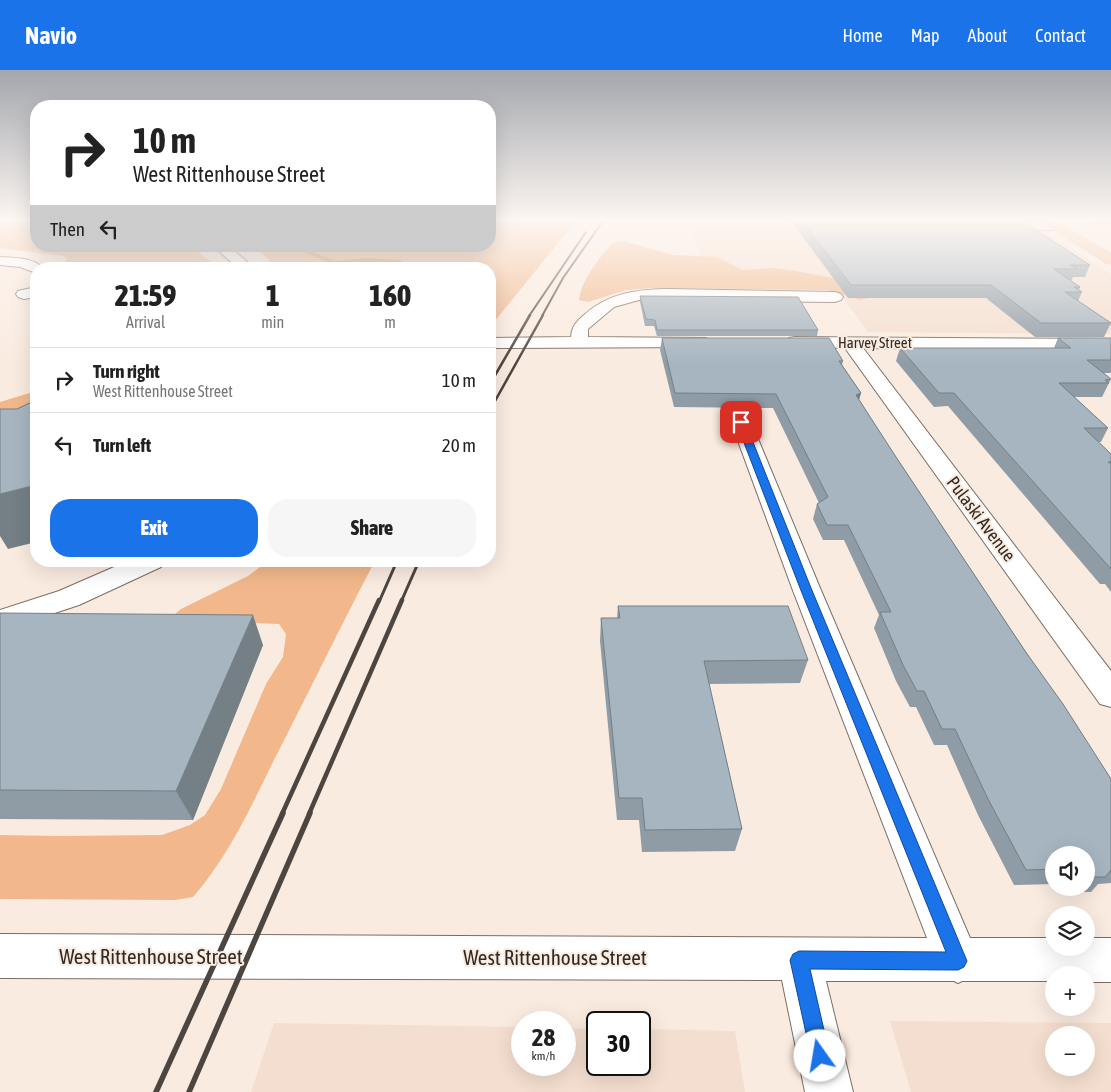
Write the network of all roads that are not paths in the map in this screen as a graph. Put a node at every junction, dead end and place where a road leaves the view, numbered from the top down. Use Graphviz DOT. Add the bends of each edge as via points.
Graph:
graph roads {
  1 [pos="835,297"];
  2 [pos="715,342"];
  3 [pos="782,342"];
  4 [pos="850,342"];
  5 [pos="496,343"];
  6 [pos="579,343"];
  7 [pos="1111,344"];
  8 [pos="741,422"];
  9 [pos="139,567"];
  10 [pos="0,620"];
  11 [pos="1111,695"];
  12 [pos="0,956"];
  13 [pos="799,960"];
  14 [pos="1111,960"];
  15 [pos="958,961"];
  16 [pos="829,1092"];
  1 -- 6 [label="street" via="632,296 599,310 580,328"];
  2 -- 6 [label="street"];
  3 -- 4 [label="street, Harvey Street"];
  4 -- 7 [label="street, Harvey Street"];
  4 -- 11 [label="street, Pulaski Avenue"];
  5 -- 6 [label="street"];
  8 -- 15 [label="street"];
  9 -- 10 [label="street" via="69,598"];
  12 -- 13 [label="street, West Rittenhouse Street"];
  13 -- 15 [label="street, West Rittenhouse Street"];
  13 -- 16 [label="street"];
  14 -- 15 [label="street, West Rittenhouse Street"];
}
